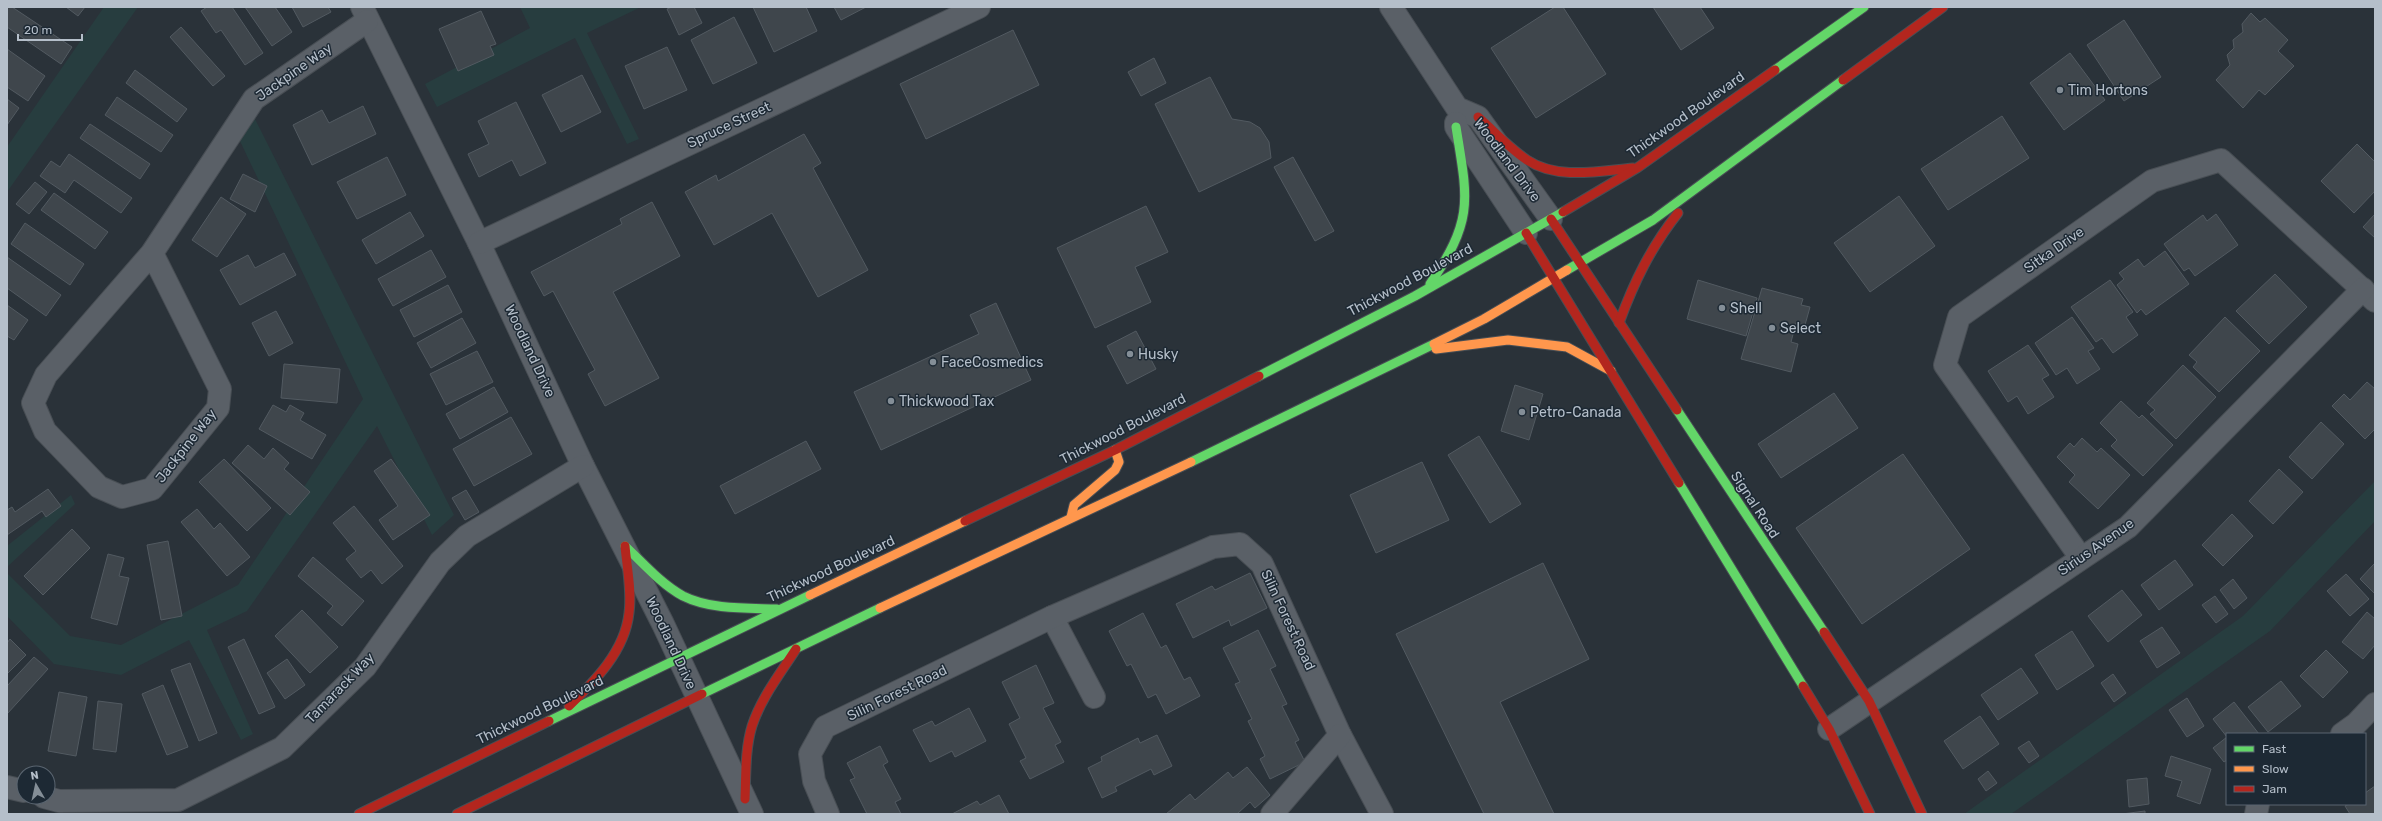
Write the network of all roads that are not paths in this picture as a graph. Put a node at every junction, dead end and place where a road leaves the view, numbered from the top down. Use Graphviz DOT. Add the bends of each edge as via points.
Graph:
graph roads {
  1 [pos="979,7"];
  2 [pos="1391,7"];
  3 [pos="1864,7"];
  4 [pos="1944,7"];
  5 [pos="365,14"];
  6 [pos="1457,117"];
  7 [pos="1478,117"];
  8 [pos="1637,168"];
  9 [pos="1700,187"];
  10 [pos="1551,219"];
  11 [pos="1526,233"];
  12 [pos="480,243"];
  13 [pos="152,253"];
  14 [pos="1581,264"];
  15 [pos="1556,279"];
  16 [pos="1428,286"];
  17 [pos="2369,295"];
  18 [pos="1619,324"];
  19 [pos="1419,351"];
  20 [pos="1611,371"];
  21 [pos="1115,450"];
  22 [pos="584,466"];
  23 [pos="1070,518"];
  24 [pos="625,546"];
  25 [pos="2081,558"];
  26 [pos="780,609"];
  27 [pos="1052,617"];
  28 [pos="796,649"];
  29 [pos="680,659"];
  30 [pos="696,697"];
  31 [pos="1094,697"];
  32 [pos="1869,701"];
  33 [pos="2375,704"];
  34 [pos="558,717"];
  35 [pos="1829,729"];
  36 [pos="2343,733"];
  37 [pos="1340,735"];
  38 [pos="56,800"];
  39 [pos="749,806"];
  40 [pos="359,814"];
  41 [pos="457,814"];
  42 [pos="828,814"];
  43 [pos="1272,814"];
  44 [pos="1382,814"];
  45 [pos="1870,814"];
  46 [pos="1922,814"];
  1 -- 12 [label="street, Spruce Street"];
  2 -- 6 [label="street, Woodland Drive"];
  3 -- 8 [label="main road, Thickwood Boulevard"];
  4 -- 9 [label="main road"];
  5 -- 12 [label="street, Woodland Drive"];
  5 -- 13 [label="street, Jackpine Way" via="254,99"];
  6 -- 7 [label="street, Woodland Drive"];
  6 -- 11 [label="street, Woodland Drive"];
  6 -- 16 [label="main road" via="1465,198 1464,216 1453,249"];
  7 -- 8 [label="main road" via="1531,163 1546,168 1570,171"];
  7 -- 10 [label="street, Woodland Drive"];
  8 -- 10 [label="main road, Thickwood Boulevard"];
  9 -- 14 [label="main road" via="1653,220"];
  9 -- 18 [label="main road" via="1656,238 1636,275"];
  10 -- 11 [label="main road, Thickwood Boulevard"];
  10 -- 14 [label="main road, Signal Road"];
  11 -- 15 [label="main road"];
  11 -- 16 [label="main road, Thickwood Boulevard"];
  12 -- 22 [label="street, Woodland Drive"];
  13 -- 13 [label="street, Jackpine Way" via="46,375 33,403 45,431 99,487 122,497 152,489 218,408 220,389"];
  14 -- 15 [label="main road"];
  14 -- 18 [label="main road, Signal Road"];
  15 -- 19 [label="main road"];
  15 -- 20 [label="main road"];
  16 -- 21 [label="main road, Thickwood Boulevard"];
  17 -- 25 [label="street, Sirius Avenue" via="2128,527"];
  17 -- 25 [label="street, Sitka Drive" via="2221,160 2152,181 1960,317 1945,365"];
  18 -- 32 [label="main road, Signal Road"];
  19 -- 20 [label="main road" via="1508,340 1567,347"];
  19 -- 23 [label="main road" via="1287,417"];
  20 -- 35 [label="main road"];
  21 -- 23 [label="main road" via="1119,462 1115,470 1074,505"];
  21 -- 26 [label="main road, Thickwood Boulevard"];
  22 -- 24 [label="street, Woodland Drive"];
  22 -- 38 [label="street, Tamarack Way" via="467,536 440,562 365,667 282,748 178,800"];
  23 -- 28 [label="main road"];
  24 -- 26 [label="main road" via="684,597 727,606"];
  24 -- 29 [label="street, Woodland Drive"];
  24 -- 34 [label="main road" via="630,602 625,634 602,671"];
  25 -- 32 [label="street, Sirius Avenue"];
  26 -- 29 [label="main road, Thickwood Boulevard"];
  27 -- 31 [label="street"];
  27 -- 37 [label="street, Silin Forest Road" via="1213,547 1240,544 1262,564"];
  27 -- 42 [label="street, Silin Forest Road" via="825,727 810,754 814,781"];
  28 -- 30 [label="main road"];
  28 -- 39 [label="main road" via="752,724 746,760"];
  29 -- 30 [label="street, Woodland Drive"];
  29 -- 34 [label="main road, Thickwood Boulevard"];
  30 -- 39 [label="street"];
  30 -- 41 [label="main road"];
  32 -- 35 [label="street, Sirius Avenue"];
  32 -- 46 [label="main road, Signal Road"];
  33 -- 36 [label="street"];
  34 -- 40 [label="main road, Thickwood Boulevard"];
  35 -- 45 [label="main road"];
  37 -- 43 [label="street"];
  37 -- 44 [label="street, Silin Forest Road"];
}
